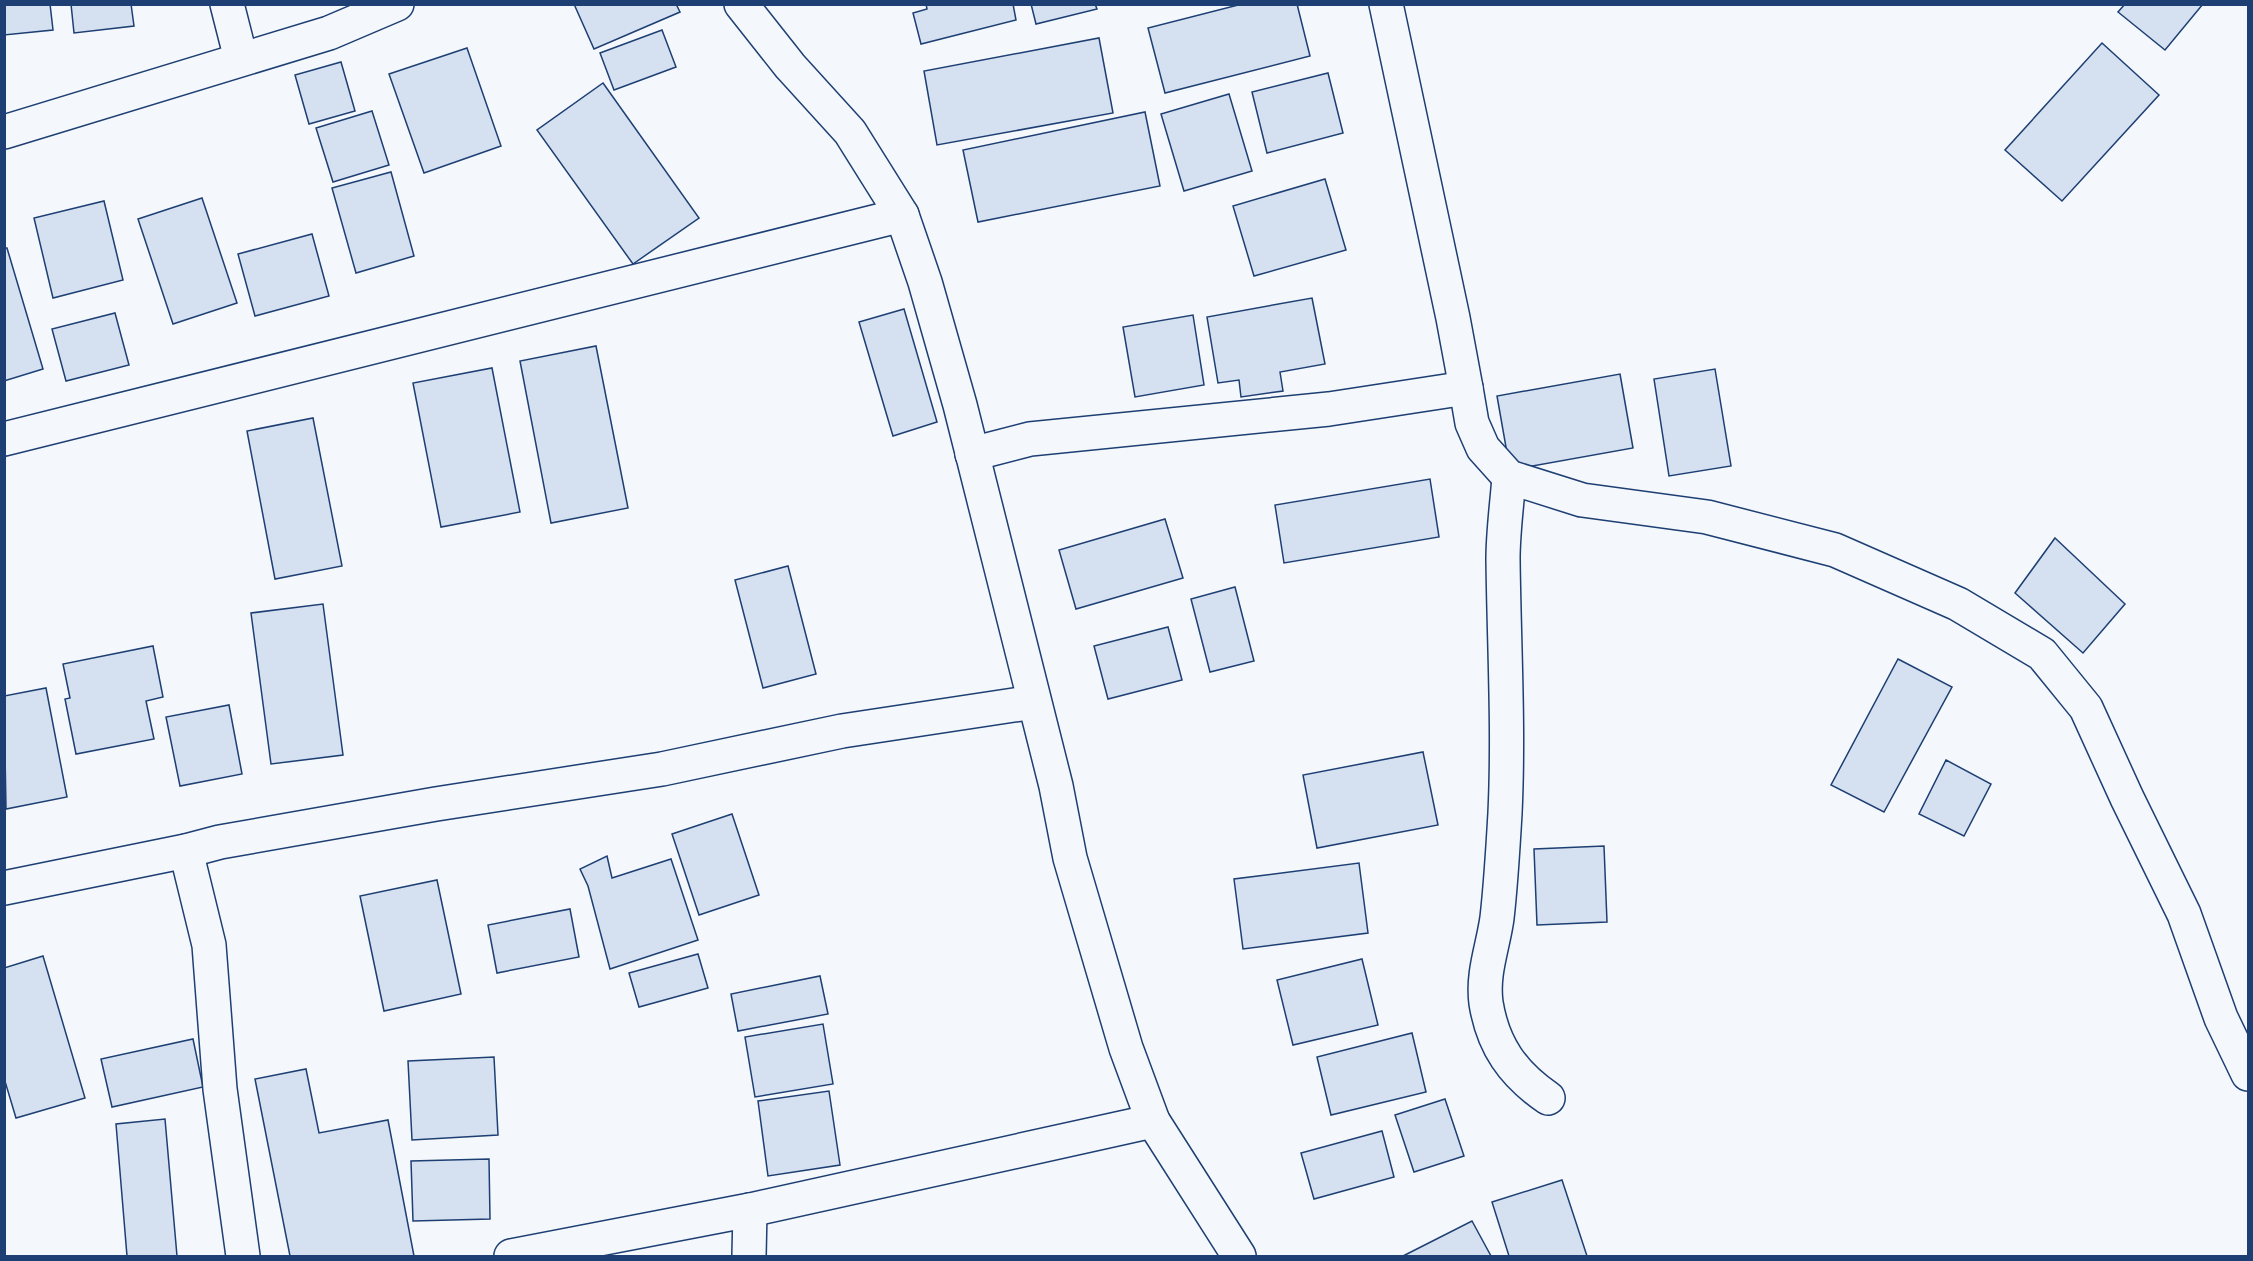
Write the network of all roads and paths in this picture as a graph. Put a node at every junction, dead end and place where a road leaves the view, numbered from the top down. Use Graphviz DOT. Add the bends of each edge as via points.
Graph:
graph roads {
  1 [pos="227,4"];
  2 [pos="397,4"];
  3 [pos="741,4"];
  4 [pos="1386,4"];
  5 [pos="241,59"];
  6 [pos="4,132"];
  7 [pos="902,215"];
  8 [pos="1466,388"];
  9 [pos="4,439"];
  10 [pos="972,454"];
  11 [pos="1509,477"];
  12 [pos="1034,702"];
  13 [pos="186,851"];
  14 [pos="4,888"];
  15 [pos="2248,1074"];
  16 [pos="1548,1098"];
  17 [pos="1153,1121"];
  18 [pos="750,1210"];
  19 [pos="243,1257"];
  20 [pos="511,1257"];
  21 [pos="749,1257"];
  22 [pos="1239,1257"];
  1 -- 5 [label="street"];
  2 -- 5 [label="street" via="329,33"];
  3 -- 7 [label="street" via="850,132"];
  4 -- 8 [label="street"];
  5 -- 6 [label="street"];
  7 -- 9 [label="street"];
  7 -- 10 [label="street" via="925,282"];
  8 -- 10 [label="street" via="1329,410 1030,439"];
  8 -- 11 [label="street" via="1472,423 1483,448"];
  10 -- 12 [label="street"];
  11 -- 15 [label="street" via="1582,500 1707,517 1835,550 1958,604 2042,654 2086,708 2184,914 2221,1018"];
  11 -- 16 [label="street" via="1503,556 1508,740 1496,919 1486,969 1486,1002 1504,1057 1528,1085"];
  12 -- 13 [label="street" via="842,732 662,769 425,806"];
  12 -- 17 [label="street" via="1070,858 1126,1048"];
  13 -- 14 [label="street"];
  13 -- 19 [label="street" via="209,945 220,1089"];
  17 -- 18 [label="street"];
  17 -- 22 [label="street"];
  18 -- 20 [label="street"];
  18 -- 21 [label="street"];
}
